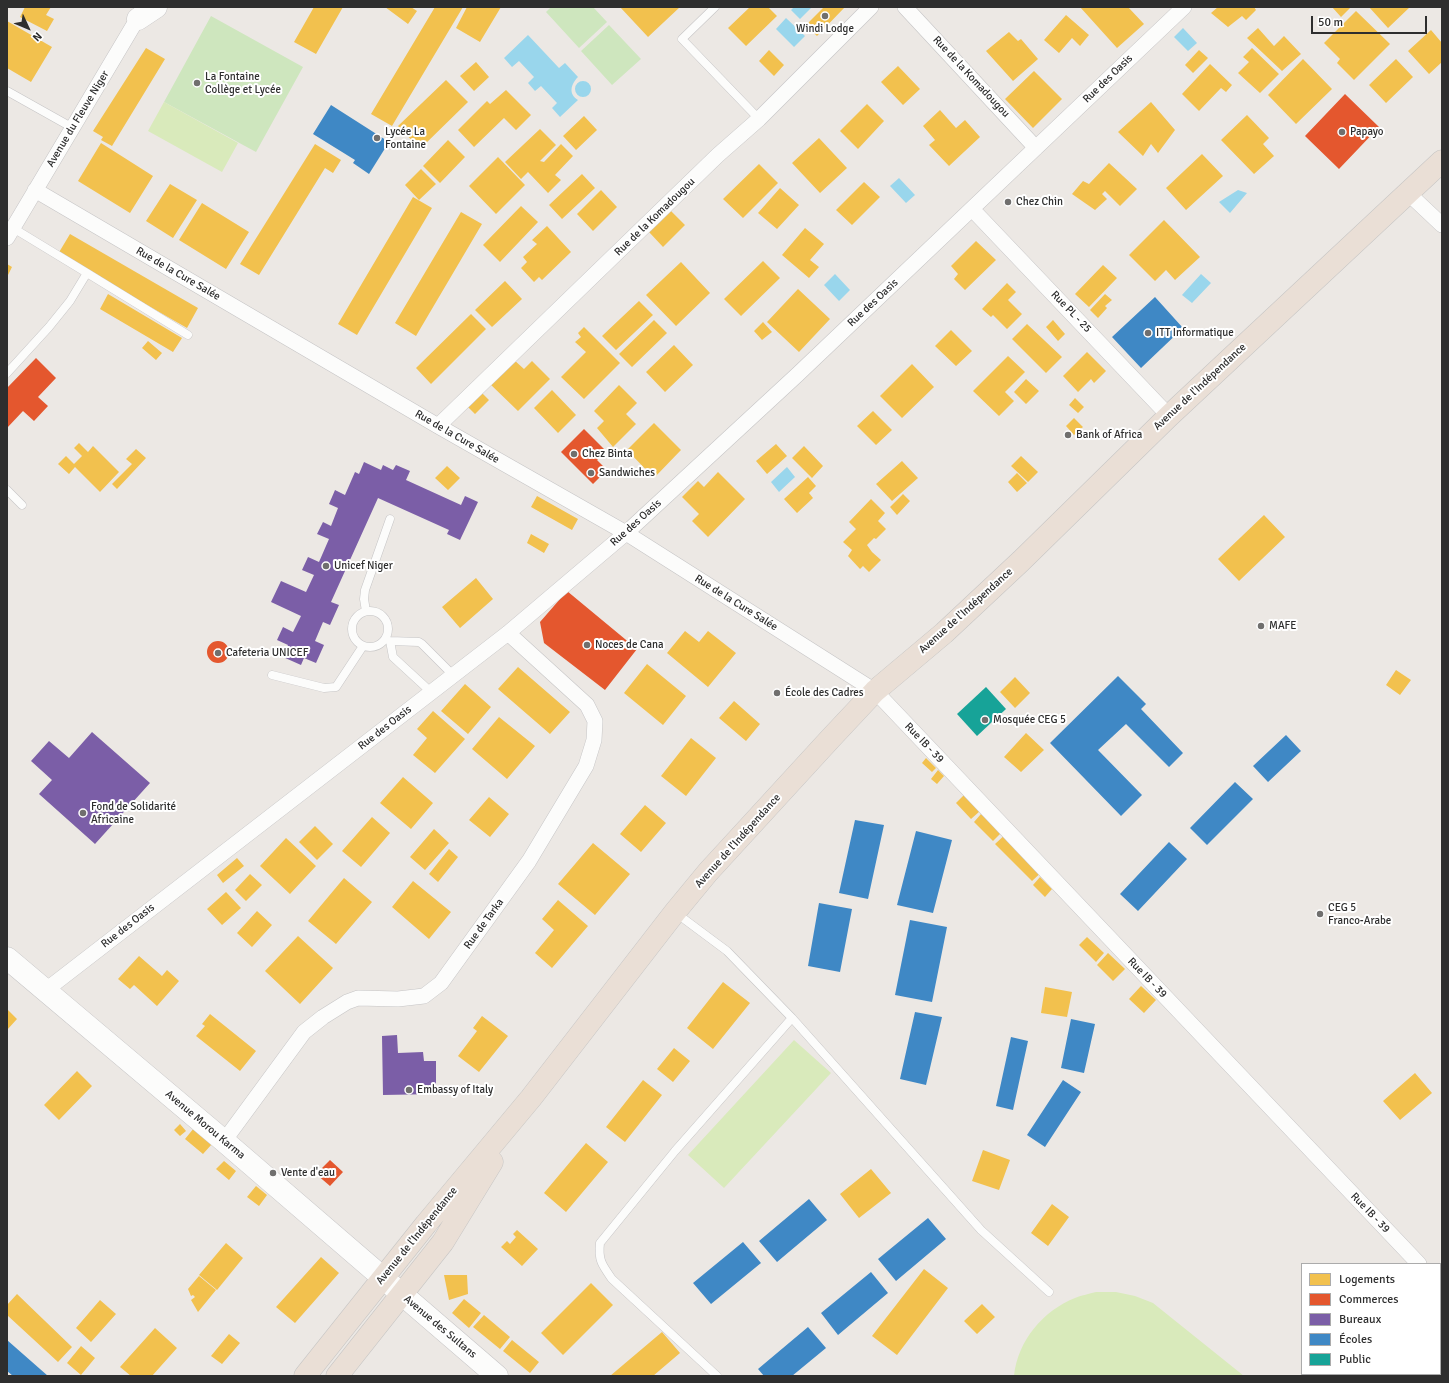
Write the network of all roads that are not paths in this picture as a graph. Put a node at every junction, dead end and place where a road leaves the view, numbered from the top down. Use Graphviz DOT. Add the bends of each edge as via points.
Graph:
graph roads {
  1 [pos="715,7"];
  2 [pos="871,7"];
  3 [pos="905,7"];
  4 [pos="1184,7"];
  5 [pos="146,11"];
  6 [pos="7,91"];
  7 [pos="759,118"];
  8 [pos="73,128"];
  9 [pos="1036,148"];
  10 [pos="1442,161"];
  11 [pos="35,190"];
  12 [pos="1408,193"];
  13 [pos="972,209"];
  14 [pos="1442,225"];
  15 [pos="10,233"];
  16 [pos="86,273"];
  17 [pos="188,335"];
  18 [pos="7,373"];
  19 [pos="1169,416"];
  20 [pos="438,426"];
  21 [pos="7,490"];
  22 [pos="22,505"];
  23 [pos="390,519"];
  24 [pos="626,533"];
  25 [pos="366,611"];
  26 [pos="508,633"];
  27 [pos="388,639"];
  28 [pos="363,646"];
  29 [pos="272,675"];
  30 [pos="453,675"];
  31 [pos="875,691"];
  32 [pos="431,692"];
  33 [pos="675,912"];
  34 [pos="7,958"];
  35 [pos="46,990"];
  36 [pos="792,1018"];
  37 [pos="531,1098"];
  38 [pos="224,1141"];
  39 [pos="1418,1263"];
  40 [pos="383,1278"];
  41 [pos="1049,1292"];
  42 [pos="402,1294"];
  43 [pos="305,1376"];
  44 [pos="337,1376"];
  45 [pos="497,1376"];
  46 [pos="717,1376"];
  1 -- 7 [label="lane" via="682,39"];
  2 -- 7 [label="street, Rue de la Komadougou"];
  3 -- 9 [label="street, Rue de la Komadougou"];
  4 -- 9 [label="street, Rue des Oasis"];
  5 -- 8 [label="street, Avenue du Fleuve Niger"];
  6 -- 8 [label="lane"];
  7 -- 20 [label="street, Rue de la Komadougou"];
  8 -- 11 [label="street, Avenue du Fleuve Niger"];
  9 -- 13 [label="street, Rue des Oasis"];
  10 -- 12 [label="highway, Avenue de l'Indépendance"];
  11 -- 15 [label="street, Avenue du Fleuve Niger"];
  11 -- 20 [label="street, Rue de la Cure Salée"];
  12 -- 14 [label="street"];
  12 -- 19 [label="highway, Avenue de l'Indépendance"];
  13 -- 19 [label="street, Rue PL - 25"];
  13 -- 24 [label="street, Rue des Oasis"];
  15 -- 16 [label="lane" via="24,236"];
  16 -- 17 [label="lane"];
  16 -- 18 [label="lane" via="70,301"];
  19 -- 31 [label="highway, Avenue de l'Indépendance" via="955,623"];
  20 -- 24 [label="street, Rue de la Cure Salée"];
  21 -- 22 [label="lane"];
  23 -- 25 [label="lane" via="366,590"];
  24 -- 26 [label="street, Rue des Oasis"];
  24 -- 31 [label="street, Rue de la Cure Salée"];
  25 -- 27 [label="lane" via="377,613 386,621"];
  25 -- 28 [label="lane" via="356,617 352,629 355,640"];
  26 -- 30 [label="street, Rue des Oasis"];
  26 -- 38 [label="street, Rue de Tarka" via="587,705 595,721 594,740 586,766 529,861 441,983 424,996 398,1000 358,998 323,1016 304,1032"];
  27 -- 28 [label="lane" via="377,646"];
  27 -- 30 [label="lane" via="419,642"];
  27 -- 32 [label="lane" via="393,657"];
  28 -- 29 [label="lane" via="336,686 324,688"];
  30 -- 32 [label="street, Rue des Oasis"];
  31 -- 33 [label="highway, Avenue de l'Indépendance" via="708,872"];
  31 -- 39 [label="street, Rue IB - 39"];
  32 -- 35 [label="street, Rue des Oasis"];
  33 -- 36 [label="lane" via="727,951"];
  33 -- 37 [label="highway, Avenue de l'Indépendance"];
  34 -- 35 [label="street, Avenue Morou Karma"];
  35 -- 38 [label="street, Avenue Morou Karma"];
  36 -- 41 [label="lane" via="981,1230"];
  36 -- 46 [label="lane" via="675,1151 600,1243 601,1263 612,1279"];
  37 -- 40 [label="highway, Avenue de l'Indépendance"];
  37 -- 42 [label="highway, Avenue de l'Indépendance" via="443,1242"];
  38 -- 40 [label="street, Avenue Morou Karma"];
  40 -- 42 [label="street, Avenue Morou Karma"];
  40 -- 43 [label="highway, Avenue de l'Indépendance"];
  42 -- 44 [label="highway, Avenue de l'Indépendance"];
  42 -- 45 [label="street, Avenue des Sultans"];
}
